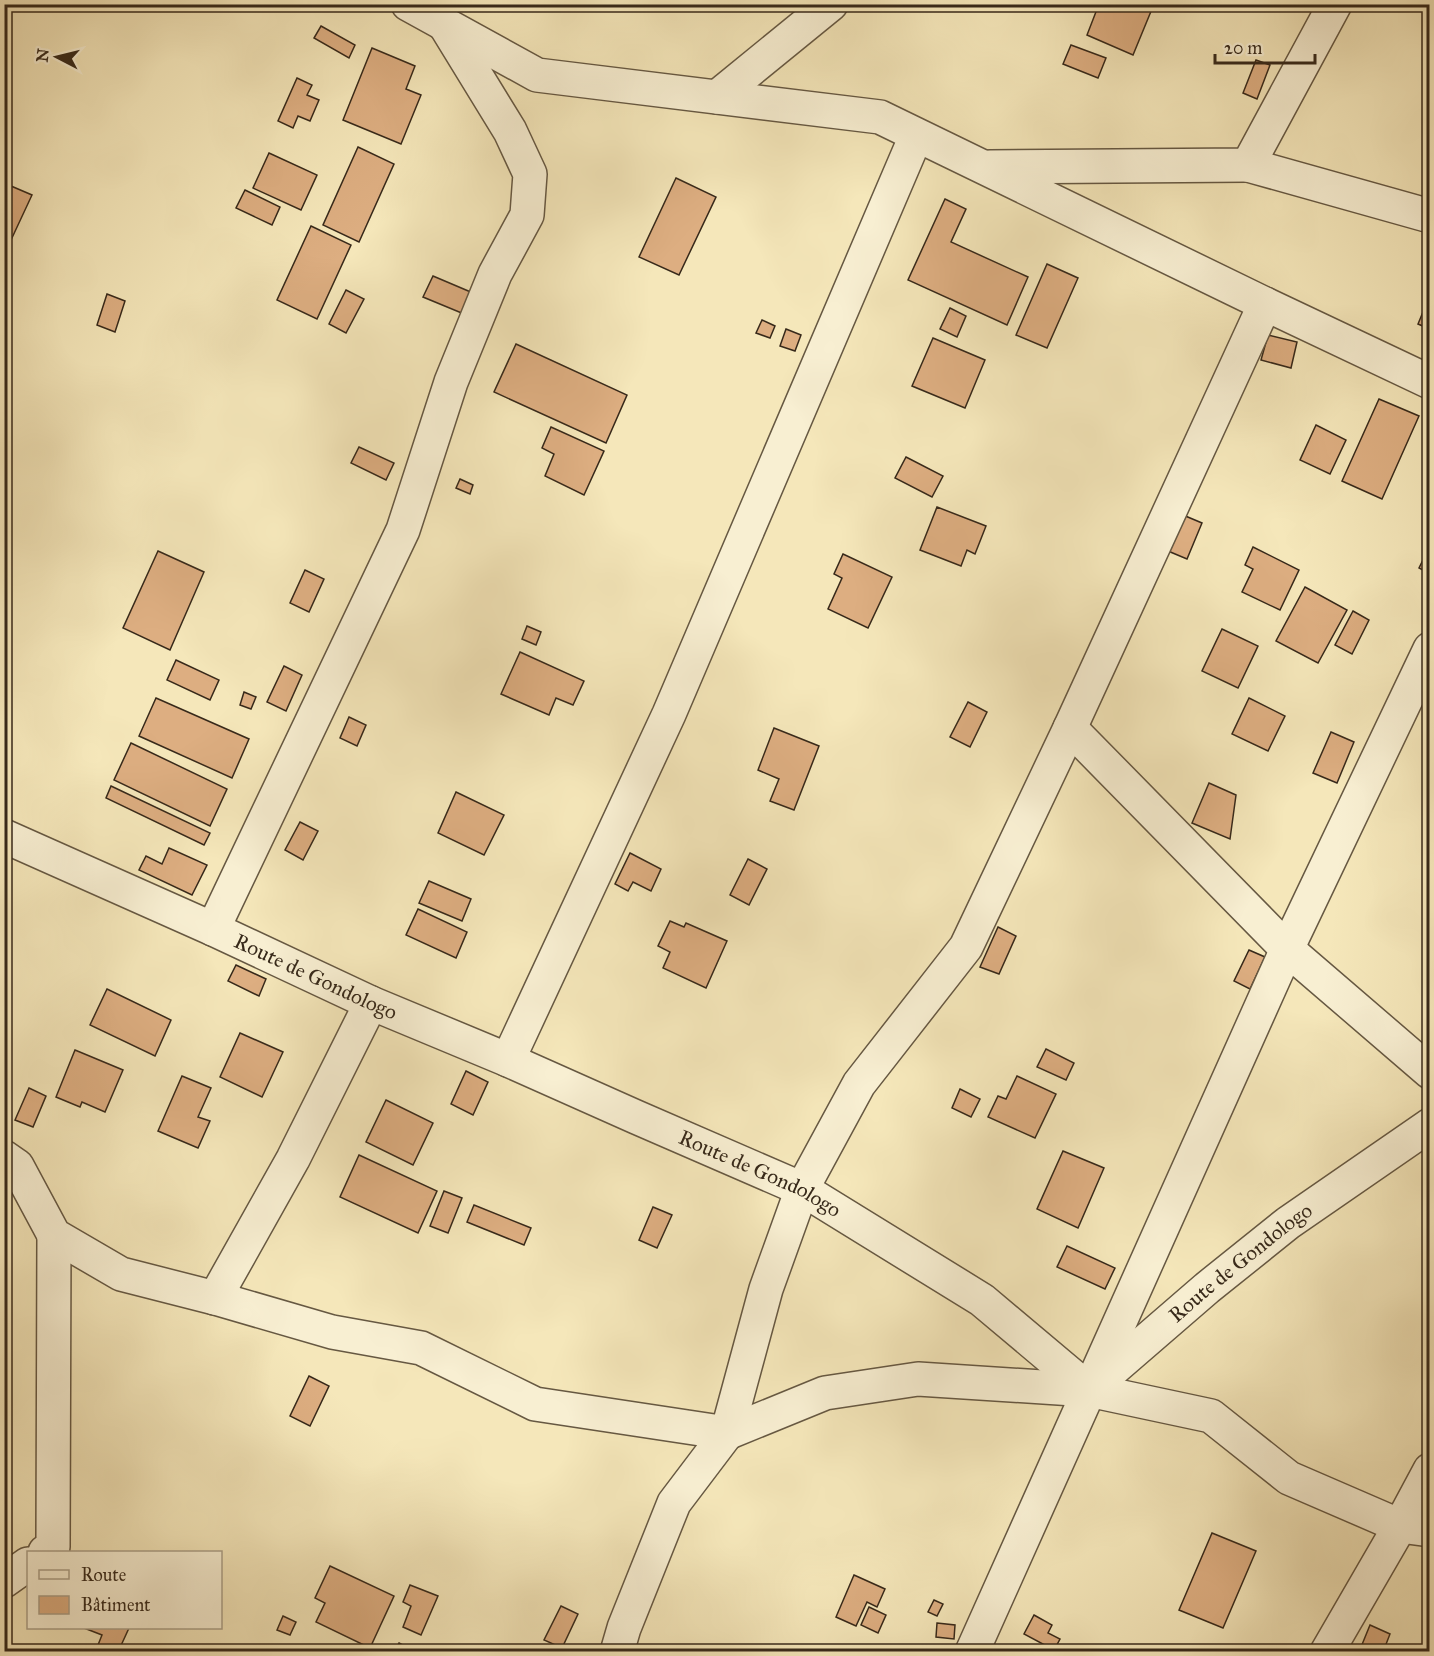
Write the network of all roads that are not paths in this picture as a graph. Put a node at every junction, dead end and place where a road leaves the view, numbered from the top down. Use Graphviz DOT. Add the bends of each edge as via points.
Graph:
graph roads {
  1 [pos="408,4"];
  2 [pos="831,4"];
  3 [pos="1335,4"];
  4 [pos="444,25"];
  5 [pos="717,97"];
  6 [pos="916,136"];
  7 [pos="1248,165"];
  8 [pos="982,168"];
  9 [pos="1430,216"];
  10 [pos="1265,304"];
  11 [pos="1430,382"];
  12 [pos="1430,649"];
  13 [pos="1070,728"];
  14 [pos="4,836"];
  15 [pos="213,929"];
  16 [pos="1287,949"];
  17 [pos="371,1003"];
  18 [pos="508,1060"];
  19 [pos="1430,1072"];
  20 [pos="1430,1125"];
  21 [pos="4,1157"];
  22 [pos="802,1189"];
  23 [pos="54,1235"];
  24 [pos="215,1298"];
  25 [pos="1089,1390"];
  26 [pos="727,1433"];
  27 [pos="1430,1470"];
  28 [pos="1415,1528"];
  29 [pos="46,1551"];
  30 [pos="27,1565"];
  31 [pos="4,1581"];
  32 [pos="617,1652"];
  33 [pos="972,1652"];
  34 [pos="1327,1652"];
  1 -- 4 [label="street"];
  2 -- 5 [label="street"];
  3 -- 7 [label="street"];
  4 -- 5 [label="street" via="537,75"];
  4 -- 15 [label="street" via="510,131 530,174 527,215 495,274 451,382 403,530"];
  5 -- 6 [label="street" via="880,117"];
  6 -- 8 [label="street"];
  6 -- 18 [label="street" via="669,714"];
  7 -- 8 [label="street"];
  7 -- 9 [label="street"];
  8 -- 10 [label="street"];
  10 -- 11 [label="street"];
  10 -- 13 [label="street"];
  12 -- 16 [label="street"];
  13 -- 16 [label="street"];
  13 -- 22 [label="street" via="966,947 859,1084"];
  14 -- 15 [label="street, Route de Gondologo"];
  15 -- 17 [label="street, Route de Gondologo"];
  16 -- 19 [label="street"];
  16 -- 25 [label="street"];
  17 -- 18 [label="street, Route de Gondologo"];
  17 -- 24 [label="street" via="293,1159"];
  18 -- 22 [label="street, Route de Gondologo"];
  20 -- 25 [label="street, Route de Gondologo" via="1288,1223"];
  21 -- 23 [label="street" via="17,1166"];
  22 -- 25 [label="street, Route de Gondologo" via="982,1300"];
  22 -- 26 [label="street" via="766,1288"];
  23 -- 24 [label="street" via="121,1274"];
  23 -- 29 [label="street" via="52,1547"];
  24 -- 26 [label="street" via="332,1332 421,1348 534,1404"];
  25 -- 26 [label="street" via="918,1379 825,1393"];
  25 -- 28 [label="street" via="1211,1416 1289,1478"];
  25 -- 33 [label="street"];
  26 -- 32 [label="street" via="674,1503"];
  27 -- 28 [label="street"];
  28 -- 34 [label="street"];
  30 -- 31 [label="street"];
}
